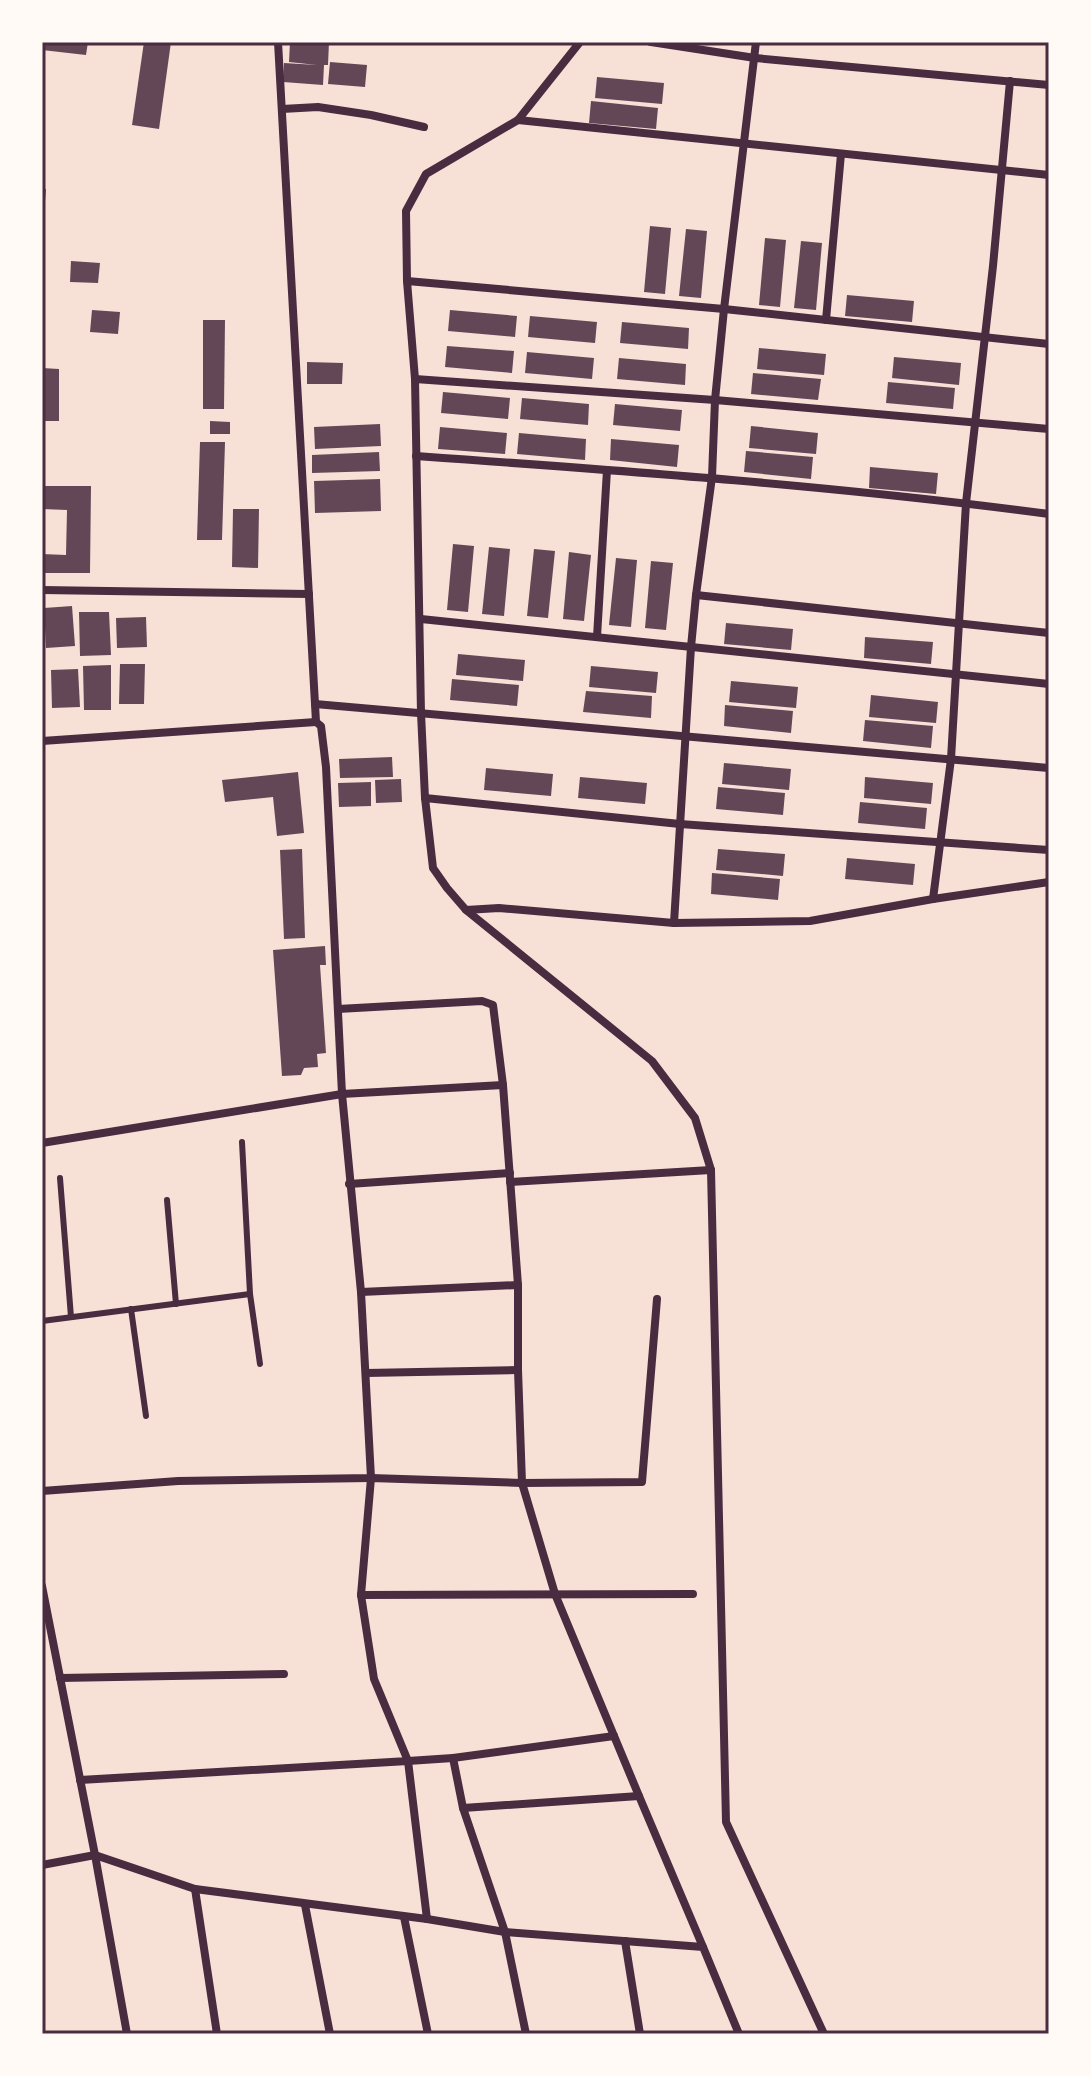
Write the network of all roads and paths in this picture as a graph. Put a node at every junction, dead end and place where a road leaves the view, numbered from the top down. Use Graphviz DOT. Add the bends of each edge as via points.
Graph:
graph roads {
  1 [pos="278,42"];
  2 [pos="580,42"];
  3 [pos="651,42"];
  4 [pos="756,42"];
  5 [pos="755,58"];
  6 [pos="1010,81"];
  7 [pos="1049,85"];
  8 [pos="282,109"];
  9 [pos="518,120"];
  10 [pos="424,127"];
  11 [pos="744,144"];
  12 [pos="841,154"];
  13 [pos="1000,170"];
  14 [pos="1049,175"];
  15 [pos="407,281"];
  16 [pos="724,309"];
  17 [pos="826,320"];
  18 [pos="985,338"];
  19 [pos="1049,344"];
  20 [pos="415,379"];
  21 [pos="715,400"];
  22 [pos="974,422"];
  23 [pos="1049,429"];
  24 [pos="416,456"];
  25 [pos="607,470"];
  26 [pos="712,477"];
  27 [pos="966,503"];
  28 [pos="1049,514"];
  29 [pos="42,590"];
  30 [pos="309,594"];
  31 [pos="696,595"];
  32 [pos="421,619"];
  33 [pos="958,624"];
  34 [pos="1049,633"];
  35 [pos="597,637"];
  36 [pos="691,647"];
  37 [pos="956,675"];
  38 [pos="1049,684"];
  39 [pos="315,704"];
  40 [pos="421,713"];
  41 [pos="316,722"];
  42 [pos="686,735"];
  43 [pos="42,741"];
  44 [pos="951,759"];
  45 [pos="1049,768"];
  46 [pos="425,798"];
  47 [pos="680,824"];
  48 [pos="940,841"];
  49 [pos="1049,850"];
  50 [pos="1049,882"];
  51 [pos="933,899"];
  52 [pos="466,910"];
  53 [pos="674,923"];
  54 [pos="338,1009"];
  55 [pos="503,1085"];
  56 [pos="342,1094"];
  57 [pos="242,1142"];
  58 [pos="42,1143"];
  59 [pos="711,1170"];
  60 [pos="60,1178"];
  61 [pos="510,1178"];
  62 [pos="349,1184"];
  63 [pos="167,1200"];
  64 [pos="518,1285"];
  65 [pos="361,1292"];
  66 [pos="250,1294"];
  67 [pos="657,1299"];
  68 [pos="176,1304"];
  69 [pos="131,1309"];
  70 [pos="71,1317"];
  71 [pos="42,1321"];
  72 [pos="260,1364"];
  73 [pos="518,1370"];
  74 [pos="366,1373"];
  75 [pos="146,1416"];
  76 [pos="371,1478"];
  77 [pos="522,1483"];
  78 [pos="42,1491"];
  79 [pos="42,1586"];
  80 [pos="555,1594"];
  81 [pos="693,1594"];
  82 [pos="361,1595"];
  83 [pos="43,1597"];
  84 [pos="284,1674"];
  85 [pos="60,1678"];
  86 [pos="614,1736"];
  87 [pos="453,1758"];
  88 [pos="408,1761"];
  89 [pos="80,1780"];
  90 [pos="639,1796"];
  91 [pos="463,1808"];
  92 [pos="95,1855"];
  93 [pos="42,1865"];
  94 [pos="195,1889"];
  95 [pos="305,1905"];
  96 [pos="404,1917"];
  97 [pos="427,1919"];
  98 [pos="505,1932"];
  99 [pos="625,1941"];
  100 [pos="703,1947"];
  101 [pos="127,2034"];
  102 [pos="217,2034"];
  103 [pos="330,2034"];
  104 [pos="428,2034"];
  105 [pos="526,2034"];
  106 [pos="640,2034"];
  107 [pos="739,2034"];
  108 [pos="824,2034"];
  1 -- 8 [label="street"];
  2 -- 9 [label="street"];
  3 -- 5 [label="street"];
  4 -- 5 [label="street"];
  5 -- 6 [label="street"];
  5 -- 11 [label="street"];
  6 -- 7 [label="street"];
  6 -- 13 [label="street"];
  8 -- 10 [label="street" via="318,107"];
  8 -- 30 [label="street"];
  9 -- 11 [label="street"];
  9 -- 15 [label="street" via="426,174 406,211"];
  11 -- 12 [label="street"];
  11 -- 16 [label="street"];
  12 -- 13 [label="street"];
  12 -- 17 [label="street"];
  13 -- 14 [label="street"];
  13 -- 18 [label="street"];
  15 -- 16 [label="street"];
  15 -- 20 [label="street"];
  16 -- 17 [label="street"];
  16 -- 21 [label="street"];
  17 -- 18 [label="street"];
  18 -- 19 [label="street"];
  18 -- 22 [label="street"];
  20 -- 21 [label="street"];
  20 -- 24 [label="street"];
  21 -- 22 [label="street"];
  21 -- 26 [label="street"];
  22 -- 23 [label="street"];
  22 -- 27 [label="street"];
  24 -- 25 [label="street"];
  24 -- 32 [label="street"];
  25 -- 26 [label="street"];
  25 -- 35 [label="street"];
  26 -- 27 [label="street"];
  26 -- 31 [label="street"];
  27 -- 28 [label="street"];
  27 -- 33 [label="street"];
  29 -- 30 [label="street"];
  30 -- 39 [label="street"];
  31 -- 33 [label="street"];
  31 -- 36 [label="street"];
  32 -- 35 [label="street"];
  32 -- 40 [label="street"];
  33 -- 34 [label="street"];
  33 -- 37 [label="street"];
  35 -- 36 [label="street"];
  36 -- 37 [label="street"];
  36 -- 42 [label="street"];
  37 -- 38 [label="street"];
  37 -- 44 [label="street"];
  39 -- 40 [label="street"];
  39 -- 41 [label="street"];
  40 -- 42 [label="street"];
  40 -- 46 [label="street"];
  41 -- 43 [label="street"];
  41 -- 54 [label="street" via="321,726 326,767"];
  42 -- 44 [label="street"];
  42 -- 47 [label="street"];
  44 -- 45 [label="street"];
  44 -- 48 [label="street"];
  46 -- 47 [label="street"];
  46 -- 52 [label="street" via="433,868"];
  47 -- 48 [label="street"];
  47 -- 53 [label="street"];
  48 -- 49 [label="street"];
  48 -- 51 [label="street"];
  50 -- 51 [label="street"];
  51 -- 53 [label="street" via="810,921"];
  52 -- 53 [label="street" via="499,908"];
  52 -- 59 [label="street" via="652,1061 695,1118"];
  54 -- 55 [label="street" via="482,1001 493,1005"];
  54 -- 56 [label="street"];
  55 -- 56 [label="street"];
  55 -- 61 [label="street"];
  56 -- 58 [label="street"];
  56 -- 62 [label="street"];
  57 -- 66 [label="lane"];
  59 -- 61 [label="street"];
  59 -- 108 [label="street" via="726,1822"];
  60 -- 70 [label="lane"];
  61 -- 62 [label="street"];
  61 -- 64 [label="street"];
  62 -- 65 [label="street"];
  63 -- 68 [label="lane"];
  64 -- 65 [label="street"];
  64 -- 73 [label="street"];
  65 -- 74 [label="street"];
  66 -- 68 [label="lane"];
  66 -- 72 [label="lane"];
  67 -- 77 [label="street" via="642,1482"];
  68 -- 69 [label="lane"];
  69 -- 70 [label="lane"];
  69 -- 75 [label="lane"];
  70 -- 71 [label="lane"];
  73 -- 74 [label="street"];
  73 -- 77 [label="street"];
  74 -- 76 [label="street"];
  76 -- 77 [label="street"];
  76 -- 78 [label="street" via="178,1481"];
  76 -- 82 [label="street"];
  77 -- 80 [label="street"];
  79 -- 83 [label="street"];
  80 -- 81 [label="street"];
  80 -- 82 [label="street"];
  80 -- 86 [label="street"];
  82 -- 88 [label="street" via="374,1679"];
  83 -- 85 [label="street"];
  84 -- 85 [label="street"];
  85 -- 89 [label="street"];
  86 -- 87 [label="street"];
  86 -- 90 [label="street"];
  87 -- 88 [label="street"];
  87 -- 91 [label="street"];
  88 -- 89 [label="street"];
  88 -- 97 [label="street"];
  89 -- 92 [label="street"];
  90 -- 91 [label="street"];
  90 -- 100 [label="street"];
  91 -- 98 [label="street"];
  92 -- 93 [label="street"];
  92 -- 94 [label="street"];
  92 -- 101 [label="street"];
  94 -- 95 [label="street"];
  94 -- 102 [label="street"];
  95 -- 96 [label="street"];
  95 -- 103 [label="street"];
  96 -- 97 [label="street"];
  96 -- 104 [label="street"];
  97 -- 98 [label="street"];
  98 -- 99 [label="street"];
  98 -- 105 [label="street"];
  99 -- 100 [label="street"];
  99 -- 106 [label="street"];
  100 -- 107 [label="street"];
}
